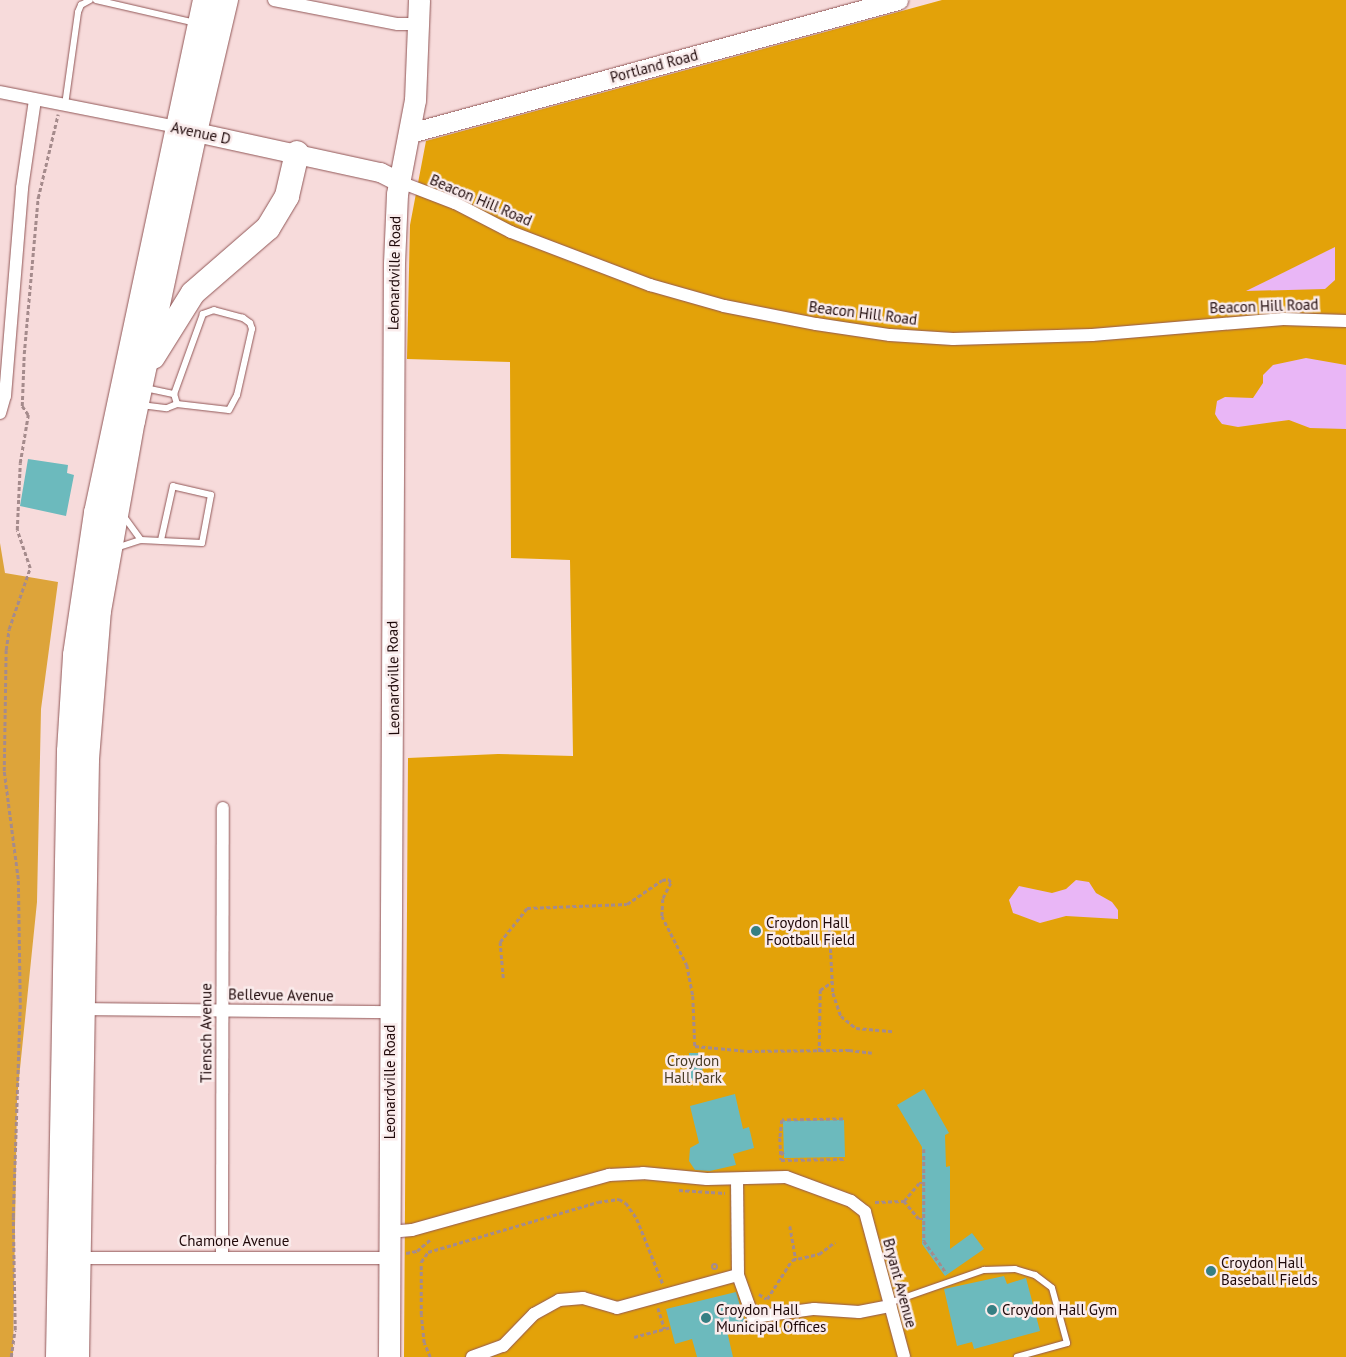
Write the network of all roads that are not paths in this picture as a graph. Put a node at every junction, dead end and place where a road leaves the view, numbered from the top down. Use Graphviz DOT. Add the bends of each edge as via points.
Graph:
graph roads {
  1 [pos="90,0"];
  2 [pos="96,0"];
  3 [pos="205,0"];
  4 [pos="226,0"];
  5 [pos="274,0"];
  6 [pos="419,0"];
  7 [pos="898,0"];
  8 [pos="199,24"];
  9 [pos="419,24"];
  10 [pos="0,92"];
  11 [pos="35,100"];
  12 [pos="62,105"];
  13 [pos="185,130"];
  14 [pos="410,133"];
  15 [pos="297,153"];
  16 [pos="400,182"];
  17 [pos="1346,321"];
  18 [pos="140,388"];
  19 [pos="174,394"];
  20 [pos="177,404"];
  21 [pos="0,413"];
  22 [pos="116,506"];
  23 [pos="141,540"];
  24 [pos="162,540"];
  25 [pos="108,552"];
  26 [pos="223,808"];
  27 [pos="82,1009"];
  28 [pos="222,1011"];
  29 [pos="390,1012"];
  30 [pos="737,1179"];
  31 [pos="389,1232"];
  32 [pos="395,1255"];
  33 [pos="78,1258"];
  34 [pos="222,1258"];
  35 [pos="738,1275"];
  36 [pos="889,1304"];
  37 [pos="58,1357"];
  38 [pos="77,1357"];
  39 [pos="389,1357"];
  40 [pos="472,1357"];
  41 [pos="904,1357"];
  42 [pos="1017,1357"];
  1 -- 12 [label="lane" via="81,5 78,12"];
  2 -- 8 [label="lane"];
  3 -- 8 [label="highway"];
  4 -- 13 [label="highway"];
  5 -- 9 [label="street" via="398,24"];
  6 -- 9 [label="main road, Leonardville Road"];
  7 -- 14 [label="street, Portland Road"];
  8 -- 13 [label="highway"];
  9 -- 14 [label="main road, Leonardville Road"];
  10 -- 11 [label="street, Avenue D"];
  11 -- 12 [label="street, Avenue D"];
  11 -- 21 [label="street" via="20,207 5,396"];
  12 -- 13 [label="street, Avenue D"];
  13 -- 15 [label="street, Avenue D"];
  13 -- 18 [label="highway"];
  13 -- 37 [label="highway" via="96,512 75,655 69,759"];
  14 -- 16 [label="main road, Leonardville Road"];
  15 -- 16 [label="street, Avenue D" via="385,173"];
  15 -- 18 [label="highway" via="287,196 277,215 254,241 193,294"];
  16 -- 17 [label="street, Beacon Hill Road" via="455,203 511,232 650,285 724,306 890,335 970,339 1092,335 1275,319"];
  16 -- 29 [label="main road, Leonardville Road" via="393,302 394,741"];
  18 -- 19 [label="lane"];
  18 -- 20 [label="lane" via="167,408"];
  18 -- 22 [label="highway"];
  19 -- 20 [label="lane"];
  19 -- 20 [label="lane" via="203,314 214,310 250,323 252,329 237,396 229,410"];
  22 -- 23 [label="lane"];
  22 -- 25 [label="highway"];
  23 -- 24 [label="lane"];
  23 -- 25 [label="lane"];
  24 -- 24 [label="lane" via="202,543 211,495 173,486"];
  25 -- 27 [label="highway" via="90,710"];
  26 -- 28 [label="street, Tiensch Avenue"];
  27 -- 28 [label="street, Bellevue Avenue"];
  27 -- 33 [label="highway"];
  28 -- 29 [label="street, Bellevue Avenue"];
  28 -- 34 [label="street, Tiensch Avenue"];
  29 -- 31 [label="main road, Leonardville Road"];
  30 -- 31 [label="street" via="707,1180 643,1173 608,1175 412,1230"];
  30 -- 35 [label="street"];
  30 -- 36 [label="street, Bryant Avenue" via="786,1177 851,1201 863,1209"];
  31 -- 32 [label="main road, Leonardville Road"];
  32 -- 34 [label="street, Chamone Avenue"];
  32 -- 39 [label="main road, Leonardville Road"];
  33 -- 34 [label="street, Chamone Avenue"];
  33 -- 38 [label="highway"];
  35 -- 36 [label="street" via="753,1317 814,1309 848,1312"];
  35 -- 40 [label="street" via="614,1308 583,1298 559,1300 534,1314 503,1346"];
  36 -- 41 [label="street, Bryant Avenue"];
  36 -- 42 [label="lane" via="979,1272 1026,1271 1050,1285 1067,1343"];
}
